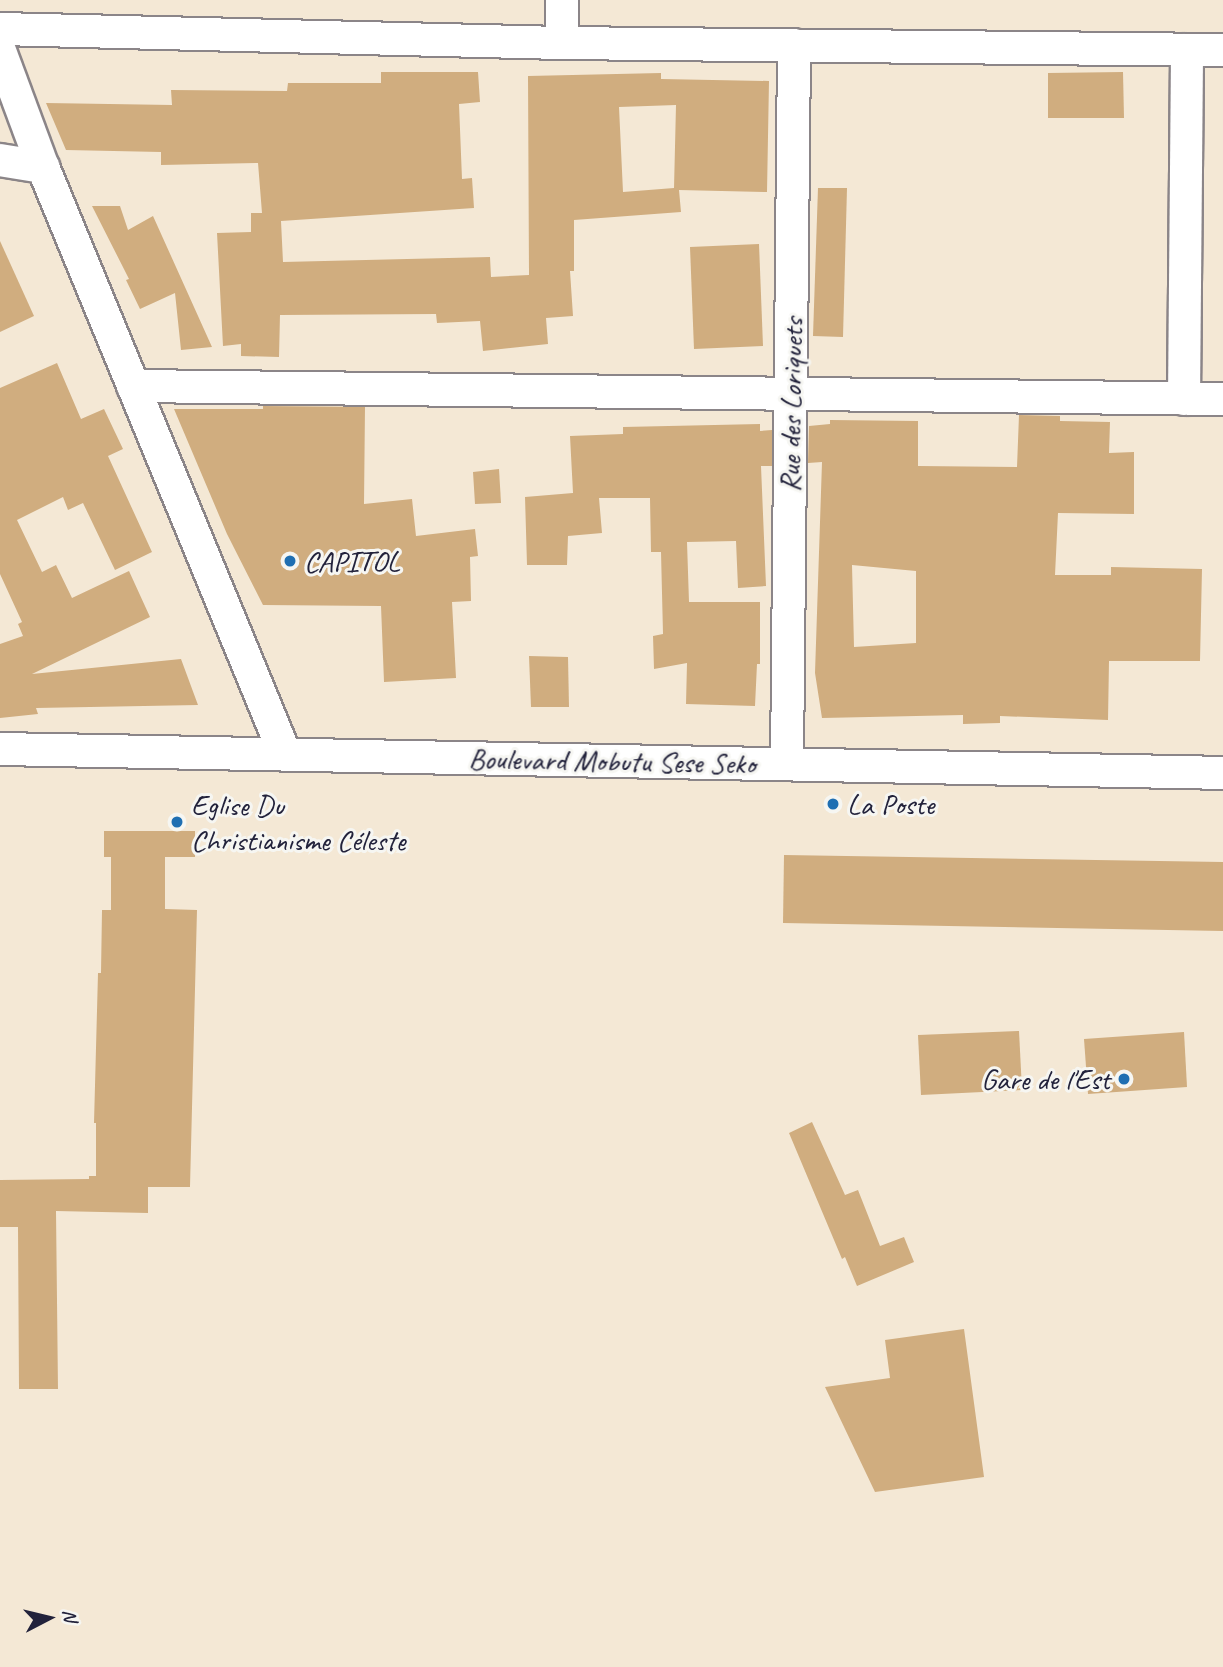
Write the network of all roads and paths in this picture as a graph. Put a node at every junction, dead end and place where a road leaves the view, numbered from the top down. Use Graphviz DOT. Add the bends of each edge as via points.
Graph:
graph roads {
  1 [pos="562,0"];
  2 [pos="0,29"];
  3 [pos="562,43"];
  4 [pos="794,45"];
  5 [pos="1187,50"];
  6 [pos="1223,50"];
  7 [pos="0,51"];
  8 [pos="0,160"];
  9 [pos="43,167"];
  10 [pos="133,386"];
  11 [pos="791,394"];
  12 [pos="1184,399"];
  13 [pos="1223,399"];
  14 [pos="0,749"];
  15 [pos="285,754"];
  16 [pos="787,764"];
  17 [pos="1223,774"];
  1 -- 3 [label="street"];
  2 -- 3 [label="street"];
  3 -- 4 [label="street"];
  4 -- 5 [label="street"];
  4 -- 11 [label="street, Rue des Loriquets"];
  5 -- 6 [label="street"];
  5 -- 12 [label="street"];
  7 -- 9 [label="street"];
  8 -- 9 [label="street"];
  9 -- 10 [label="street"];
  10 -- 11 [label="street"];
  10 -- 15 [label="street"];
  11 -- 12 [label="street"];
  11 -- 16 [label="street, Rue des Loriquets"];
  12 -- 13 [label="street"];
  14 -- 15 [label="street, Boulevard Mobutu Sese Seko"];
  15 -- 16 [label="street, Boulevard Mobutu Sese Seko"];
  16 -- 17 [label="street, Boulevard Mobutu Sese Seko"];
}
